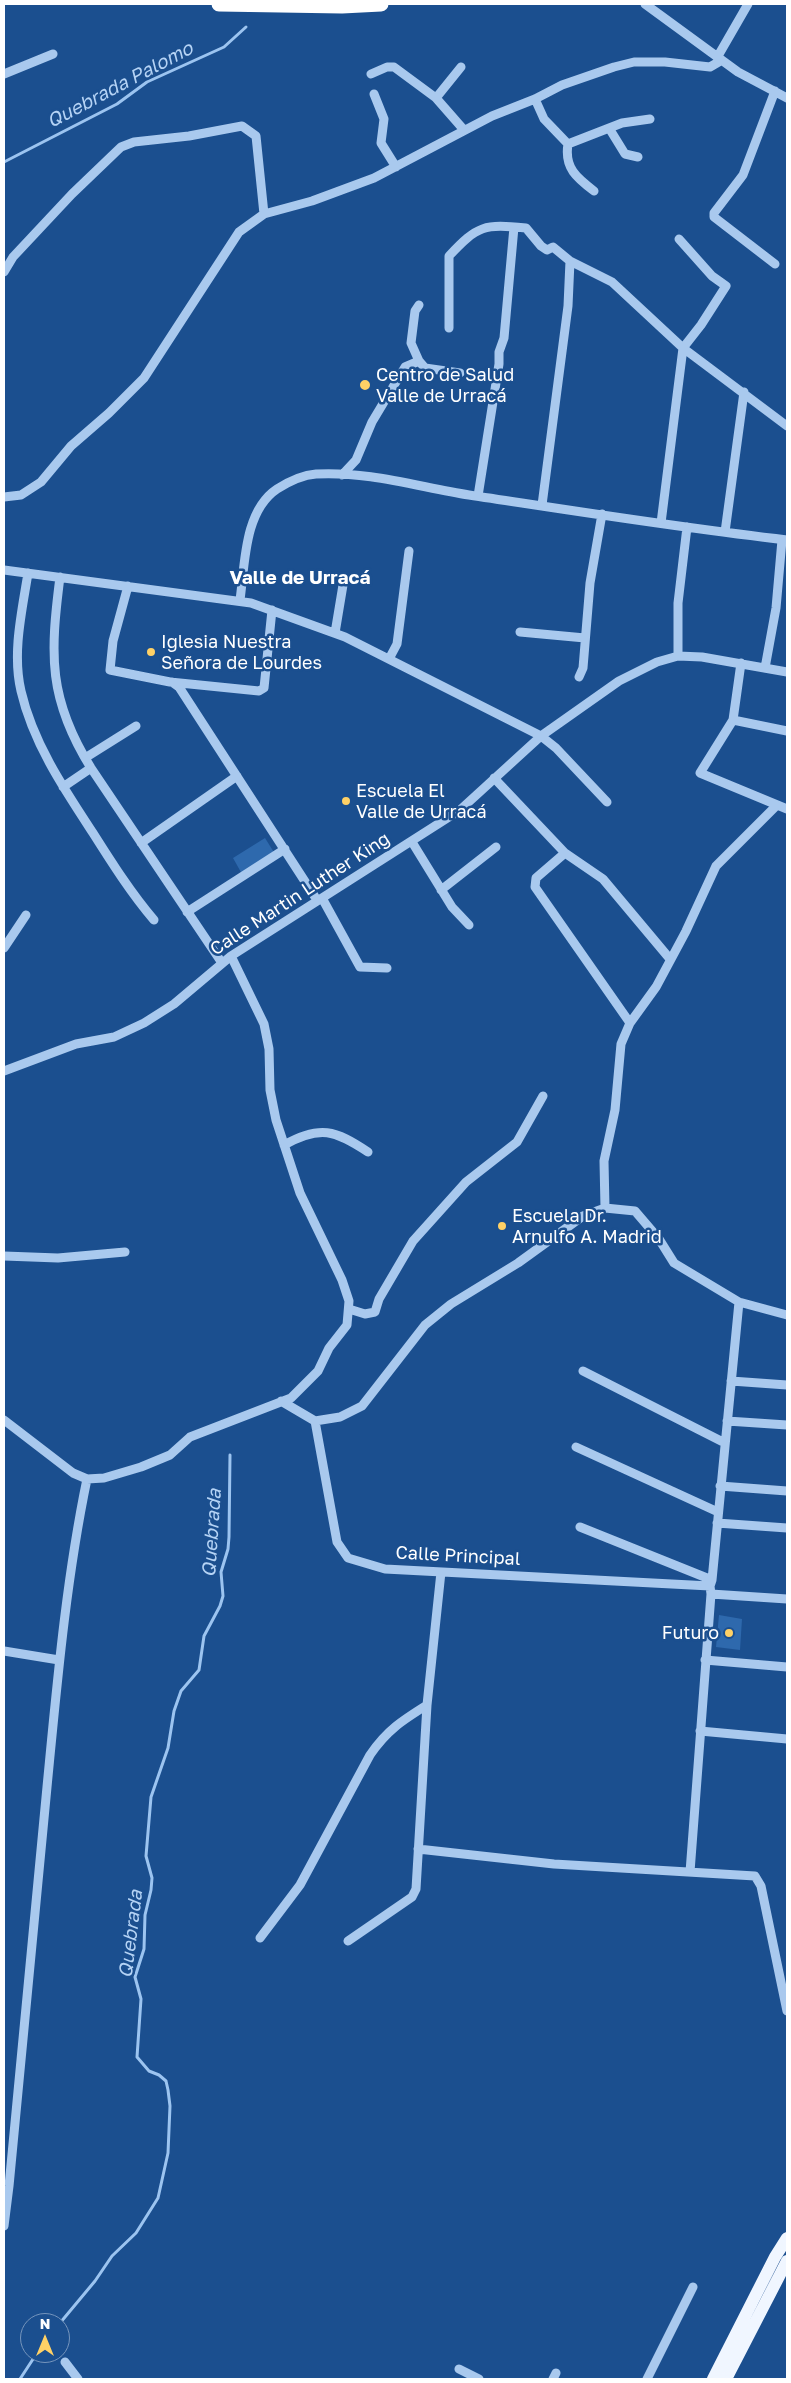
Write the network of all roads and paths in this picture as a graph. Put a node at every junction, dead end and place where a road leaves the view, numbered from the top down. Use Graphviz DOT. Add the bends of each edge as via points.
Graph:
graph roads {
  1 [pos="220,4"];
  2 [pos="381,4"];
  3 [pos="645,4"];
  4 [pos="748,4"];
  5 [pos="53,54"];
  6 [pos="720,58"];
  7 [pos="461,67"];
  8 [pos="4,74"];
  9 [pos="371,74"];
  10 [pos="775,91"];
  11 [pos="374,94"];
  12 [pos="436,98"];
  13 [pos="787,98"];
  14 [pos="535,99"];
  15 [pos="650,119"];
  16 [pos="609,128"];
  17 [pos="464,130"];
  18 [pos="568,144"];
  19 [pos="638,157"];
  20 [pos="396,167"];
  21 [pos="594,192"];
  22 [pos="264,214"];
  23 [pos="514,227"];
  24 [pos="679,239"];
  25 [pos="570,261"];
  26 [pos="775,264"];
  27 [pos="4,272"];
  28 [pos="419,305"];
  29 [pos="449,328"];
  30 [pos="683,348"];
  31 [pos="419,361"];
  32 [pos="460,373"];
  33 [pos="744,392"];
  34 [pos="787,426"];
  35 [pos="342,475"];
  36 [pos="478,496"];
  37 [pos="4,497"];
  38 [pos="542,505"];
  39 [pos="602,514"];
  40 [pos="661,523"];
  41 [pos="687,527"];
  42 [pos="726,532"];
  43 [pos="785,540"];
  44 [pos="409,550"];
  45 [pos="4,570"];
  46 [pos="28,573"];
  47 [pos="60,577"];
  48 [pos="344,579"];
  49 [pos="128,586"];
  50 [pos="240,600"];
  51 [pos="272,610"];
  52 [pos="520,632"];
  53 [pos="335,633"];
  54 [pos="584,638"];
  55 [pos="678,656"];
  56 [pos="389,659"];
  57 [pos="741,663"];
  58 [pos="765,668"];
  59 [pos="787,672"];
  60 [pos="579,677"];
  61 [pos="170,682"];
  62 [pos="733,720"];
  63 [pos="136,726"];
  64 [pos="787,731"];
  65 [pos="540,736"];
  66 [pos="85,758"];
  67 [pos="91,768"];
  68 [pos="237,776"];
  69 [pos="494,778"];
  70 [pos="63,787"];
  71 [pos="607,802"];
  72 [pos="777,805"];
  73 [pos="787,809"];
  74 [pos="412,842"];
  75 [pos="141,843"];
  76 [pos="496,847"];
  77 [pos="285,849"];
  78 [pos="565,853"];
  79 [pos="441,890"];
  80 [pos="319,899"];
  81 [pos="187,912"];
  82 [pos="26,915"];
  83 [pos="154,920"];
  84 [pos="469,925"];
  85 [pos="4,948"];
  86 [pos="231,956"];
  87 [pos="670,959"];
  88 [pos="222,962"];
  89 [pos="386,968"];
  90 [pos="630,1023"];
  91 [pos="4,1071"];
  92 [pos="543,1096"];
  93 [pos="284,1146"];
  94 [pos="368,1152"];
  95 [pos="605,1208"];
  96 [pos="125,1252"];
  97 [pos="4,1256"];
  98 [pos="739,1302"];
  99 [pos="349,1309"];
  100 [pos="787,1315"];
  101 [pos="583,1371"];
  102 [pos="731,1381"];
  103 [pos="787,1385"];
  104 [pos="281,1401"];
  105 [pos="4,1420"];
  106 [pos="315,1421"];
  107 [pos="727,1421"];
  108 [pos="787,1425"];
  109 [pos="725,1443"];
  110 [pos="576,1447"];
  111 [pos="87,1479"];
  112 [pos="720,1486"];
  113 [pos="787,1491"];
  114 [pos="718,1512"];
  115 [pos="717,1523"];
  116 [pos="580,1527"];
  117 [pos="787,1528"];
  118 [pos="441,1572"];
  119 [pos="711,1586"];
  120 [pos="787,1599"];
  121 [pos="4,1651"];
  122 [pos="59,1660"];
  123 [pos="705,1660"];
  124 [pos="787,1667"];
  125 [pos="427,1705"];
  126 [pos="700,1731"];
  127 [pos="787,1739"];
  128 [pos="418,1848"];
  129 [pos="690,1872"];
  130 [pos="260,1938"];
  131 [pos="348,1941"];
  132 [pos="787,2011"];
  133 [pos="4,2226"];
  134 [pos="787,2238"];
  135 [pos="787,2261"];
  136 [pos="693,2287"];
  137 [pos="66,2363"];
  138 [pos="458,2370"];
  139 [pos="78,2379"];
  140 [pos="479,2379"];
  141 [pos="647,2379"];
  142 [pos="712,2379"];
  143 [pos="726,2379"];
  1 -- 2 [label="highway"];
  3 -- 6 [label="street"];
  4 -- 6 [label="street"];
  5 -- 8 [label="street"];
  6 -- 10 [label="street" via="738,72"];
  6 -- 14 [label="street" via="710,67 634,62 562,85"];
  7 -- 12 [label="street"];
  9 -- 12 [label="street" via="394,67"];
  10 -- 13 [label="street"];
  10 -- 26 [label="street" via="743,175 714,217"];
  11 -- 20 [label="street" via="384,119 381,143"];
  12 -- 17 [label="street"];
  14 -- 17 [label="street"];
  14 -- 18 [label="street" via="544,119"];
  15 -- 16 [label="street"];
  16 -- 18 [label="street"];
  16 -- 19 [label="street" via="625,154"];
  17 -- 20 [label="street"];
  18 -- 21 [label="street" via="566,161 579,180"];
  20 -- 22 [label="street" via="312,201"];
  22 -- 27 [label="street" via="258,145 256,136 247,129 236,126 189,136 130,142 107,159 72,194 13,257"];
  22 -- 37 [label="street" via="239,232 144,378 71,446 41,482 21,495"];
  23 -- 25 [label="street" via="526,228 541,246 547,250 553,247"];
  23 -- 29 [label="street" via="492,225 469,234 449,256"];
  23 -- 36 [label="street" via="504,338 499,352"];
  24 -- 30 [label="street" via="712,276 726,286"];
  25 -- 30 [label="street" via="612,282"];
  25 -- 38 [label="street" via="568,306"];
  28 -- 31 [label="street" via="411,343"];
  30 -- 33 [label="street"];
  30 -- 40 [label="street"];
  31 -- 32 [label="street" via="425,368"];
  31 -- 35 [label="street" via="405,367 372,422 356,460"];
  33 -- 34 [label="street"];
  33 -- 42 [label="street"];
  35 -- 36 [label="street"];
  35 -- 50 [label="street" via="314,474 292,480 262,504 250,530"];
  36 -- 38 [label="street"];
  38 -- 39 [label="street"];
  39 -- 40 [label="street"];
  39 -- 54 [label="street"];
  40 -- 41 [label="street"];
  41 -- 42 [label="street"];
  41 -- 55 [label="street" via="678,603"];
  42 -- 43 [label="street"];
  43 -- 58 [label="street"];
  44 -- 56 [label="street" via="397,644"];
  45 -- 46 [label="street"];
  46 -- 47 [label="street"];
  46 -- 70 [label="street" via="19,631 21,690 34,732"];
  47 -- 49 [label="street"];
  47 -- 66 [label="street" via="54,624 54,673 59,700 73,738"];
  48 -- 53 [label="street"];
  49 -- 50 [label="street"];
  49 -- 61 [label="street" via="113,641 110,670"];
  50 -- 51 [label="street"];
  51 -- 53 [label="street"];
  51 -- 61 [label="street" via="264,688 259,691"];
  52 -- 54 [label="street"];
  53 -- 56 [label="street"];
  54 -- 60 [label="street" via="583,668"];
  55 -- 57 [label="street, Calle Martin Luther King"];
  55 -- 65 [label="street, Calle Martin Luther King" via="657,662 619,681"];
  56 -- 65 [label="street"];
  57 -- 58 [label="street, Calle Martin Luther King"];
  57 -- 62 [label="street"];
  58 -- 59 [label="street, Calle Martin Luther King"];
  61 -- 68 [label="street" via="179,687"];
  62 -- 64 [label="street"];
  62 -- 72 [label="street" via="700,773"];
  63 -- 66 [label="street"];
  65 -- 69 [label="street, Calle Martin Luther King"];
  65 -- 71 [label="street" via="556,748"];
  66 -- 67 [label="street"];
  67 -- 70 [label="street"];
  67 -- 75 [label="street"];
  68 -- 75 [label="street"];
  68 -- 77 [label="street"];
  69 -- 74 [label="street, Calle Martin Luther King" via="460,810"];
  69 -- 78 [label="street"];
  70 -- 83 [label="street" via="133,896"];
  72 -- 73 [label="street"];
  72 -- 87 [label="street" via="716,866"];
  74 -- 79 [label="street"];
  74 -- 80 [label="street, Calle Martin Luther King"];
  75 -- 81 [label="street"];
  76 -- 79 [label="street"];
  77 -- 80 [label="street"];
  77 -- 81 [label="street"];
  78 -- 87 [label="street" via="603,879"];
  78 -- 90 [label="street" via="536,878 535,887"];
  79 -- 84 [label="street"];
  80 -- 86 [label="street, Calle Martin Luther King"];
  80 -- 89 [label="street" via="360,967"];
  81 -- 88 [label="street"];
  82 -- 85 [label="street"];
  86 -- 88 [label="street, Calle Martin Luther King"];
  86 -- 93 [label="street" via="264,1024 269,1049 270,1090"];
  87 -- 90 [label="street" via="656,987"];
  88 -- 91 [label="street, Calle Martin Luther King" via="174,1004 144,1023 114,1037 76,1044"];
  90 -- 95 [label="street" via="621,1044 615,1110 604,1162"];
  92 -- 99 [label="street" via="517,1142 466,1182 413,1241 379,1299 375,1312 365,1314"];
  93 -- 94 [label="street" via="300,1136 319,1131 332,1132"];
  93 -- 99 [label="street" via="300,1193 342,1280"];
  95 -- 98 [label="street" via="635,1211 674,1263"];
  95 -- 106 [label="street" via="584,1216 518,1263 450,1304 432,1320 362,1406 340,1416"];
  96 -- 97 [label="street" via="58,1258"];
  98 -- 100 [label="street"];
  98 -- 102 [label="street"];
  99 -- 104 [label="street" via="347,1325 329,1348 318,1371 291,1398"];
  101 -- 109 [label="street"];
  102 -- 103 [label="street"];
  102 -- 107 [label="street"];
  104 -- 106 [label="street"];
  104 -- 111 [label="street" via="190,1437 170,1455 141,1467 104,1478"];
  105 -- 111 [label="street" via="73,1473"];
  106 -- 118 [label="street, Calle Principal" via="337,1542 348,1558 385,1569"];
  107 -- 108 [label="street"];
  107 -- 109 [label="street"];
  109 -- 112 [label="street"];
  110 -- 114 [label="street"];
  111 -- 122 [label="street" via="75,1536"];
  112 -- 113 [label="street"];
  112 -- 114 [label="street"];
  114 -- 115 [label="street"];
  115 -- 117 [label="street"];
  115 -- 119 [label="street"];
  116 -- 119 [label="street"];
  118 -- 119 [label="street, Calle Principal"];
  118 -- 125 [label="street"];
  119 -- 120 [label="street, Calle Principal"];
  119 -- 123 [label="street"];
  121 -- 122 [label="street"];
  122 -- 133 [label="street"];
  123 -- 124 [label="street"];
  123 -- 126 [label="street"];
  125 -- 128 [label="street"];
  125 -- 130 [label="street" via="394,1726 370,1754 300,1885"];
  126 -- 127 [label="street"];
  126 -- 129 [label="street"];
  128 -- 129 [label="street" via="554,1864"];
  128 -- 131 [label="street" via="416,1889 412,1897"];
  129 -- 132 [label="street" via="755,1876 761,1886"];
  134 -- 142 [label="main road" via="774,2257"];
  135 -- 143 [label="main road"];
  136 -- 141 [label="street"];
  137 -- 139 [label="street"];
  138 -- 140 [label="street"];
}
